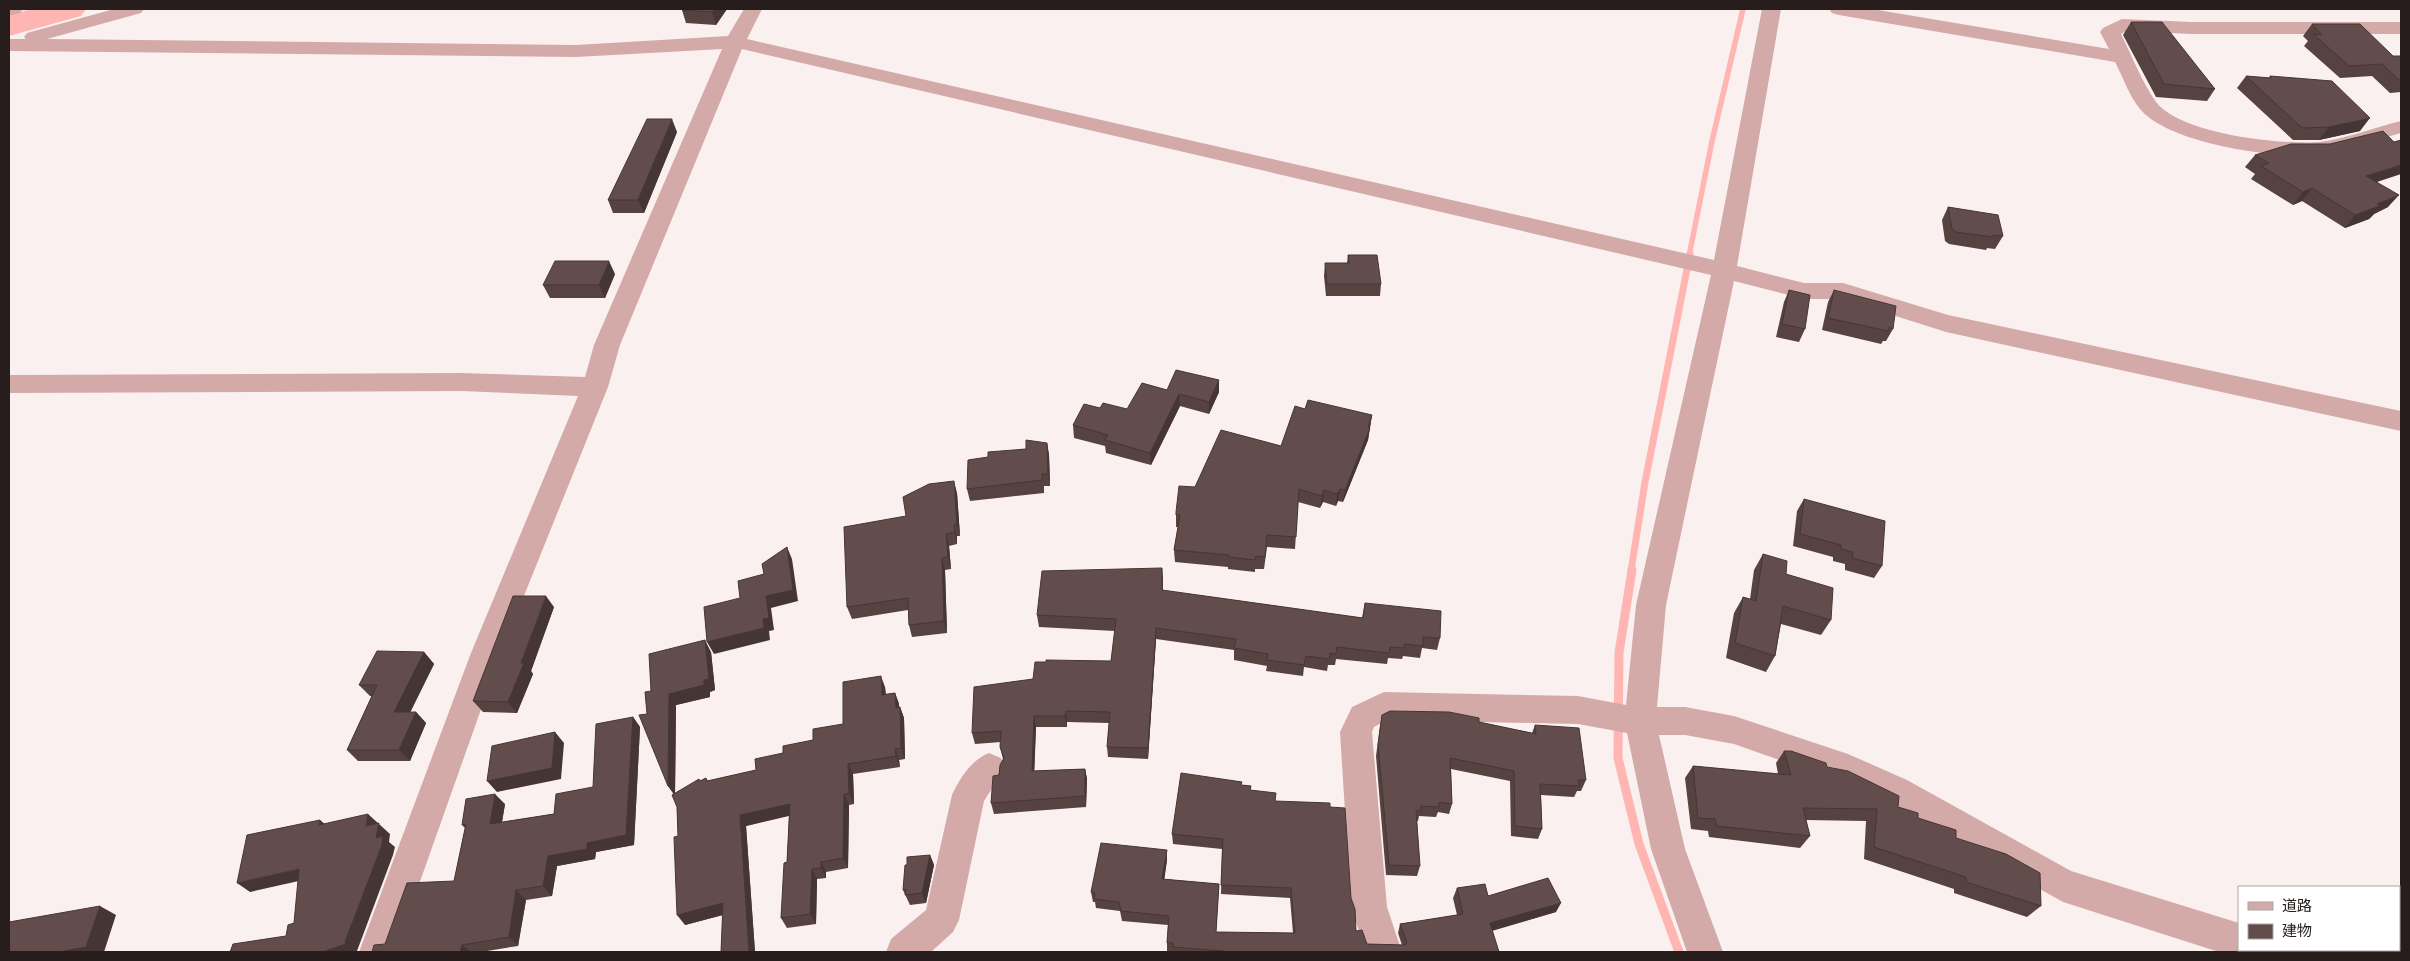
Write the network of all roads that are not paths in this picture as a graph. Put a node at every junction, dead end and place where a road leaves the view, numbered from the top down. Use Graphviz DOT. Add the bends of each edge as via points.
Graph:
graph roads {
  1 [pos="14,9"];
  2 [pos="134,9"];
  3 [pos="753,9"];
  4 [pos="1772,9"];
  5 [pos="1839,9"];
  6 [pos="9,10"];
  7 [pos="2401,28"];
  8 [pos="735,42"];
  9 [pos="9,45"];
  10 [pos="2122,57"];
  11 [pos="2401,127"];
  12 [pos="1714,269"];
  13 [pos="9,384"];
  14 [pos="595,387"];
  15 [pos="2401,421"];
  16 [pos="1638,720"];
  17 [pos="989,768"];
  18 [pos="2238,941"];
  19 [pos="377,952"];
  20 [pos="904,952"];
  21 [pos="1384,952"];
  22 [pos="1705,952"];
  1 -- 6 [label="street"];
  2 -- 9 [label="street"];
  3 -- 8 [label="street"];
  4 -- 12 [label="street"];
  5 -- 10 [label="street"];
  7 -- 10 [label="street" via="2122,25 2110,32"];
  8 -- 9 [label="street" via="576,51"];
  8 -- 12 [label="street"];
  8 -- 14 [label="street" via="607,345"];
  10 -- 11 [label="street" via="2148,106 2156,114 2169,123 2236,143 2282,149 2321,148"];
  12 -- 15 [label="street" via="1804,291 1843,292 1946,323"];
  12 -- 16 [label="street" via="1651,605"];
  13 -- 14 [label="street" via="461,382"];
  14 -- 19 [label="street" via="486,653"];
  16 -- 18 [label="street" via="1686,721 1734,730 1848,769 1895,790 2063,885"];
  16 -- 21 [label="street" via="1578,710 1384,706 1363,717 1356,732 1369,907"];
  16 -- 22 [label="street" via="1668,849"];
  17 -- 20 [label="street" via="969,794 941,920"];
}
